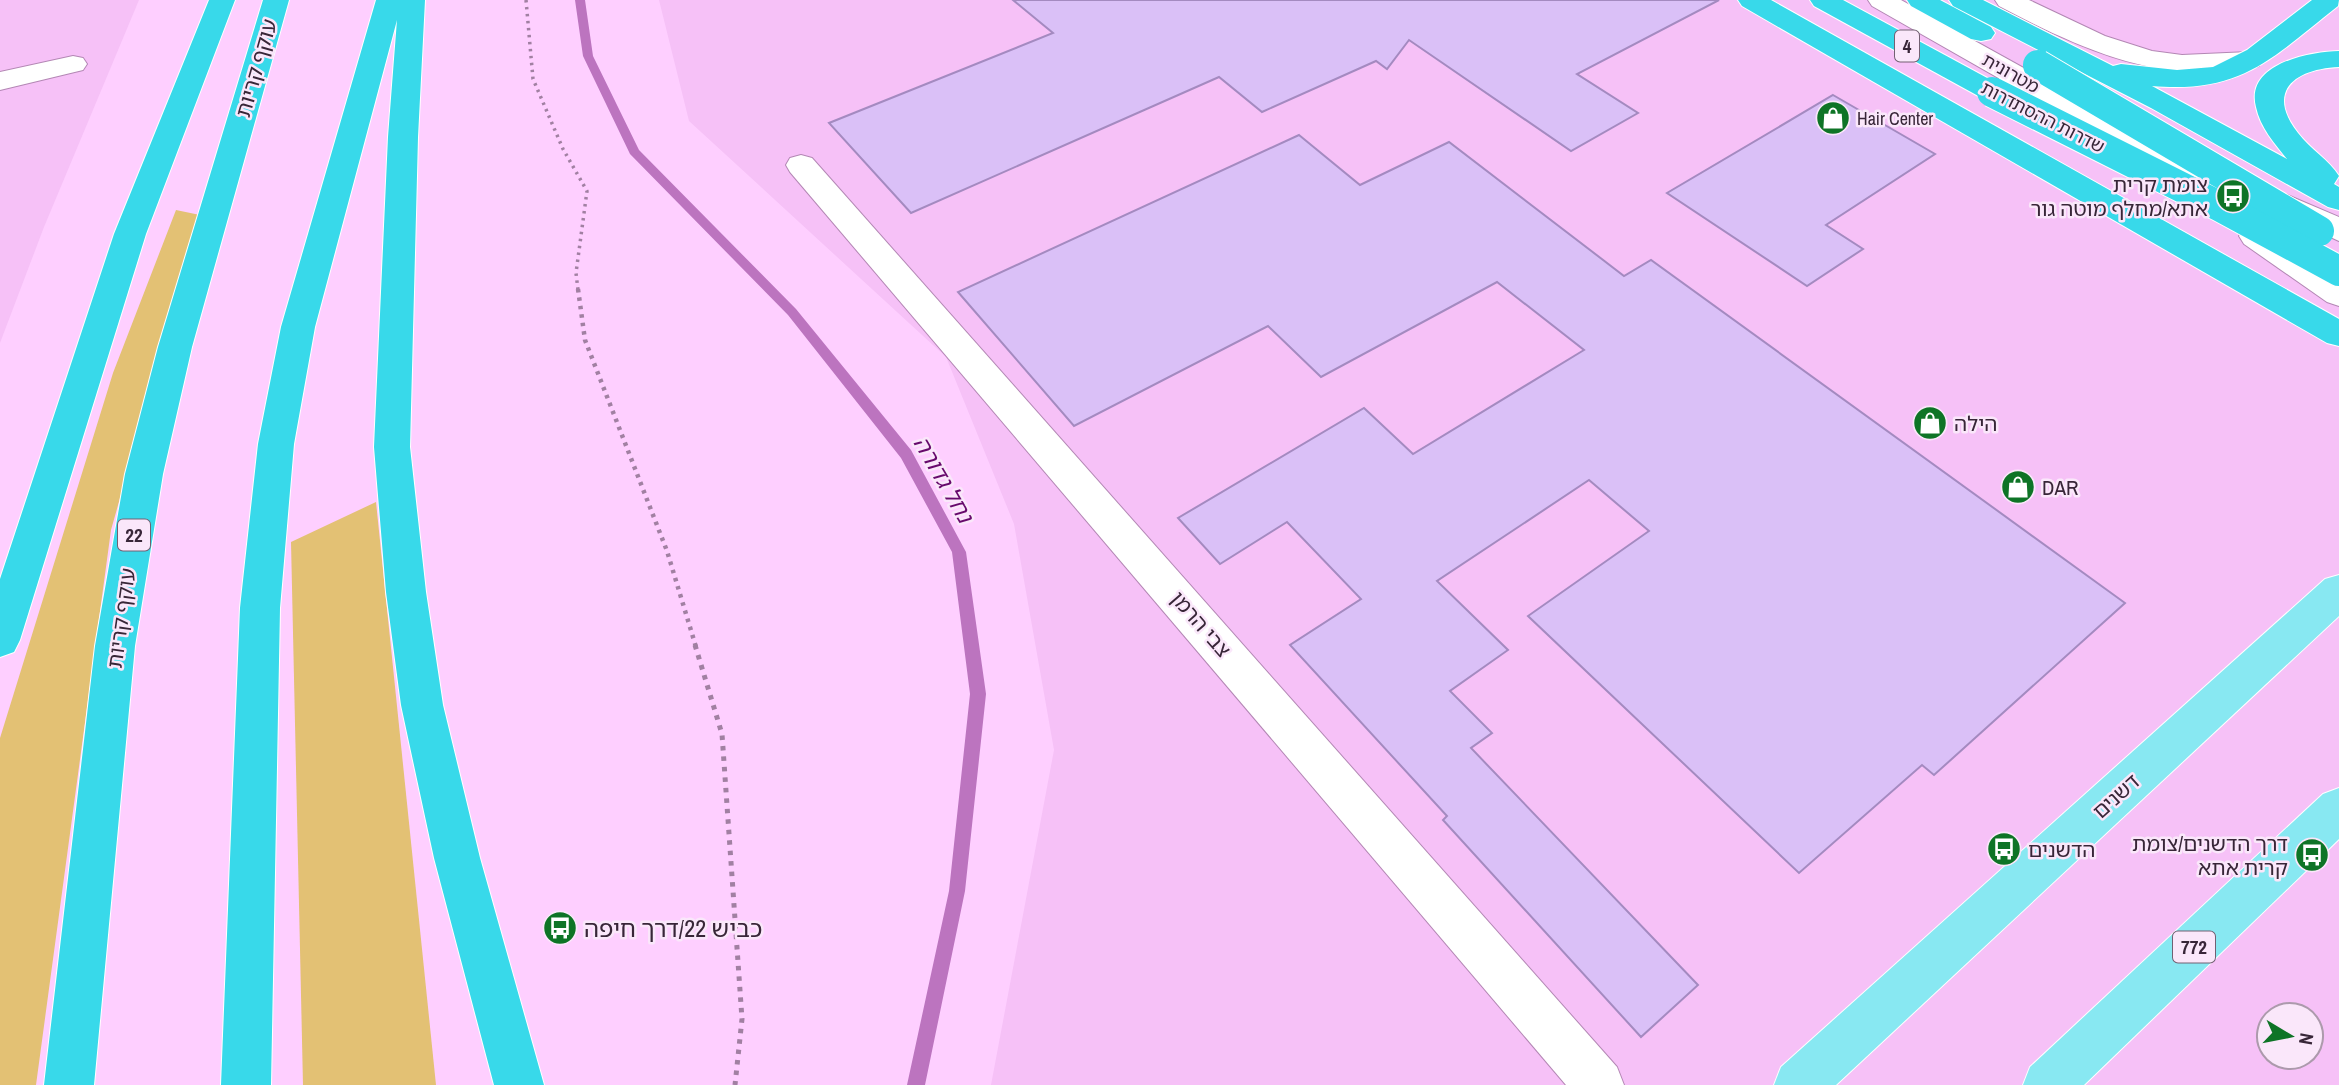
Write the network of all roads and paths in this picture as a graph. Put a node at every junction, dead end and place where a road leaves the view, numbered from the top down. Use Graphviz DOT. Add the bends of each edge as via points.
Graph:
graph roads {
  1 [pos="222,0"];
  2 [pos="276,0"];
  3 [pos="389,0"];
  4 [pos="412,0"];
  5 [pos="526,0"];
  6 [pos="1741,0"];
  7 [pos="1751,0"];
  8 [pos="1823,0"];
  9 [pos="1881,0"];
  10 [pos="1920,0"];
  11 [pos="1962,0"];
  12 [pos="2008,0"];
  13 [pos="2329,0"];
  14 [pos="2339,59"];
  15 [pos="2249,60"];
  16 [pos="2083,62"];
  17 [pos="72,64"];
  18 [pos="0,81"];
  19 [pos="1905,88"];
  20 [pos="2141,146"];
  21 [pos="801,165"];
  22 [pos="2339,189"];
  23 [pos="2339,200"];
  24 [pos="2339,230"];
  25 [pos="2339,242"];
  26 [pos="2339,271"];
  27 [pos="2339,294"];
  28 [pos="2339,334"];
  29 [pos="2339,591"];
  30 [pos="0,640"];
  31 [pos="2339,809"];
  32 [pos="69,1085"];
  33 [pos="246,1085"];
  34 [pos="519,1085"];
  35 [pos="735,1085"];
  36 [pos="1599,1085"];
  37 [pos="1799,1085"];
  38 [pos="2048,1085"];
  1 -- 30 [label="highway" via="130,234"];
  2 -- 32 [label="highway, עוקף קריות / 22" via="175,347 144,474 115,646"];
  3 -- 33 [label="highway" via="298,327 275,444 260,608"];
  4 -- 34 [label="highway" via="392,447 406,592 422,705 457,858"];
  5 -- 35 [label="path" via="533,79 587,191 576,273 585,340 667,551 722,734 742,1019"];
  6 -- 19 [label="street"];
  7 -- 19 [label="highway"];
  8 -- 26 [label="highway, שדרות ההסתדרות / 4, bridge"];
  9 -- 20 [label="street, מטרונית"];
  10 -- 25 [label="highway, שדרות ההסתדרות / 4, bridge"];
  11 -- 16 [label="highway"];
  12 -- 15 [label="street" via="2117,52 2188,63"];
  13 -- 15 [label="highway"];
  14 -- 22 [label="highway" via="2285,71 2273,81 2269,102 2293,148"];
  15 -- 16 [label="highway" via="2221,74 2195,78 2133,75"];
  16 -- 23 [label="highway"];
  17 -- 18 [label="street"];
  19 -- 28 [label="highway"];
  20 -- 24 [label="street, מטרונית"];
  20 -- 27 [label="street, מטרונית" via="2252,234"];
  21 -- 36 [label="street, צבי הרמן"];
  29 -- 37 [label="main road, דשנים"];
  31 -- 38 [label="main road, 772"];
}
